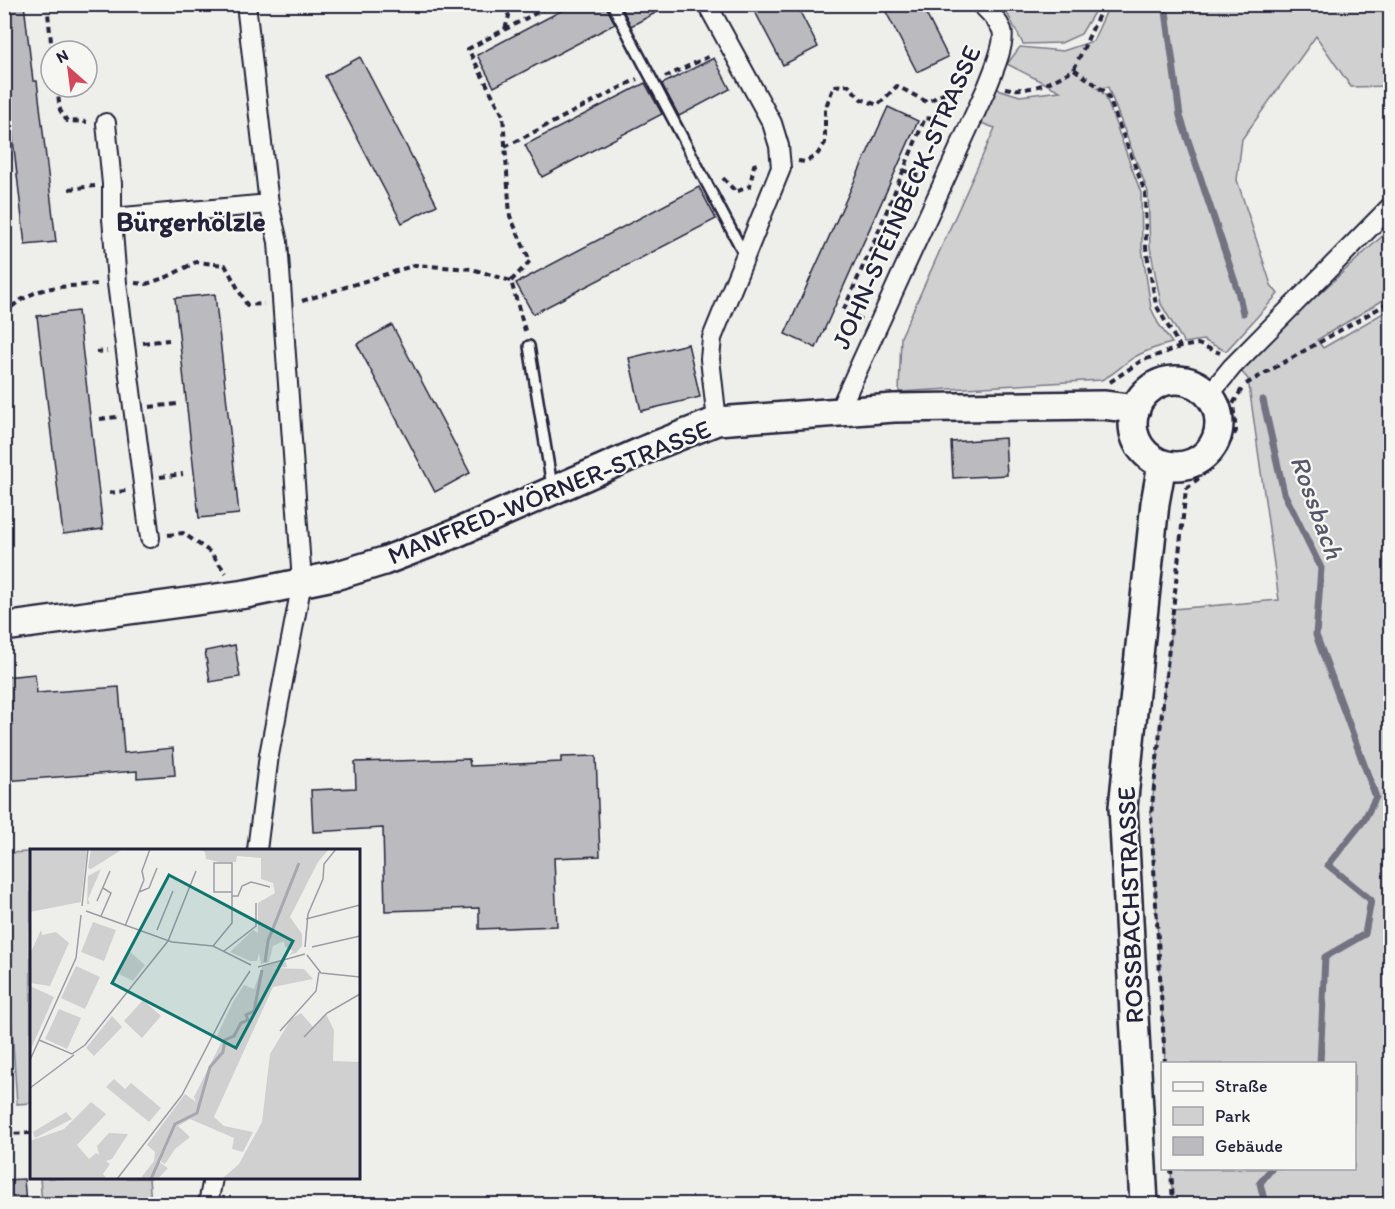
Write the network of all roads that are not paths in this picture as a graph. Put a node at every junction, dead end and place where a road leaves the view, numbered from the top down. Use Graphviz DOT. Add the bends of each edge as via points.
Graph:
graph roads {
  1 [pos="246,4"];
  2 [pos="612,4"];
  3 [pos="707,4"];
  4 [pos="981,4"];
  5 [pos="106,123"];
  6 [pos="269,204"];
  7 [pos="1390,207"];
  8 [pos="112,218"];
  9 [pos="746,257"];
  10 [pos="529,346"];
  11 [pos="1209,395"];
  12 [pos="1136,409"];
  13 [pos="837,413"];
  14 [pos="717,421"];
  15 [pos="1162,464"];
  16 [pos="553,492"];
  17 [pos="150,538"];
  18 [pos="302,582"];
  19 [pos="4,627"];
  20 [pos="257,849"];
  21 [pos="213,1179"];
  22 [pos="208,1204"];
  23 [pos="1144,1204"];
  1 -- 6 [label="street"];
  2 -- 9 [label="lane"];
  3 -- 9 [label="street" via="772,123 779,146 781,168"];
  4 -- 13 [label="street, JOHN-STEINBECK-STRASSE" via="1003,32 988,85"];
  5 -- 8 [label="street"];
  6 -- 8 [label="street"];
  6 -- 18 [label="street" via="279,242"];
  7 -- 11 [label="street"];
  8 -- 17 [label="street"];
  9 -- 14 [label="street" via="712,338 710,358"];
  10 -- 16 [label="lane"];
  11 -- 12 [label="street" via="1198,386 1168,381 1154,386"];
  11 -- 15 [label="street" via="1220,421 1212,447 1190,464"];
  12 -- 13 [label="street, MANFRED-WÖRNER-STRASSE" via="1103,405 894,408"];
  12 -- 15 [label="street" via="1133,422 1140,448"];
  13 -- 14 [label="street, MANFRED-WÖRNER-STRASSE"];
  14 -- 16 [label="street, MANFRED-WÖRNER-STRASSE"];
  15 -- 23 [label="street, ROSSBACHSTRASSE" via="1123,807"];
  16 -- 18 [label="street, MANFRED-WÖRNER-STRASSE" via="384,561"];
  18 -- 19 [label="street, MANFRED-WÖRNER-STRASSE" via="232,596"];
  18 -- 20 [label="street" via="269,755"];
  21 -- 22 [label="street"];
}
